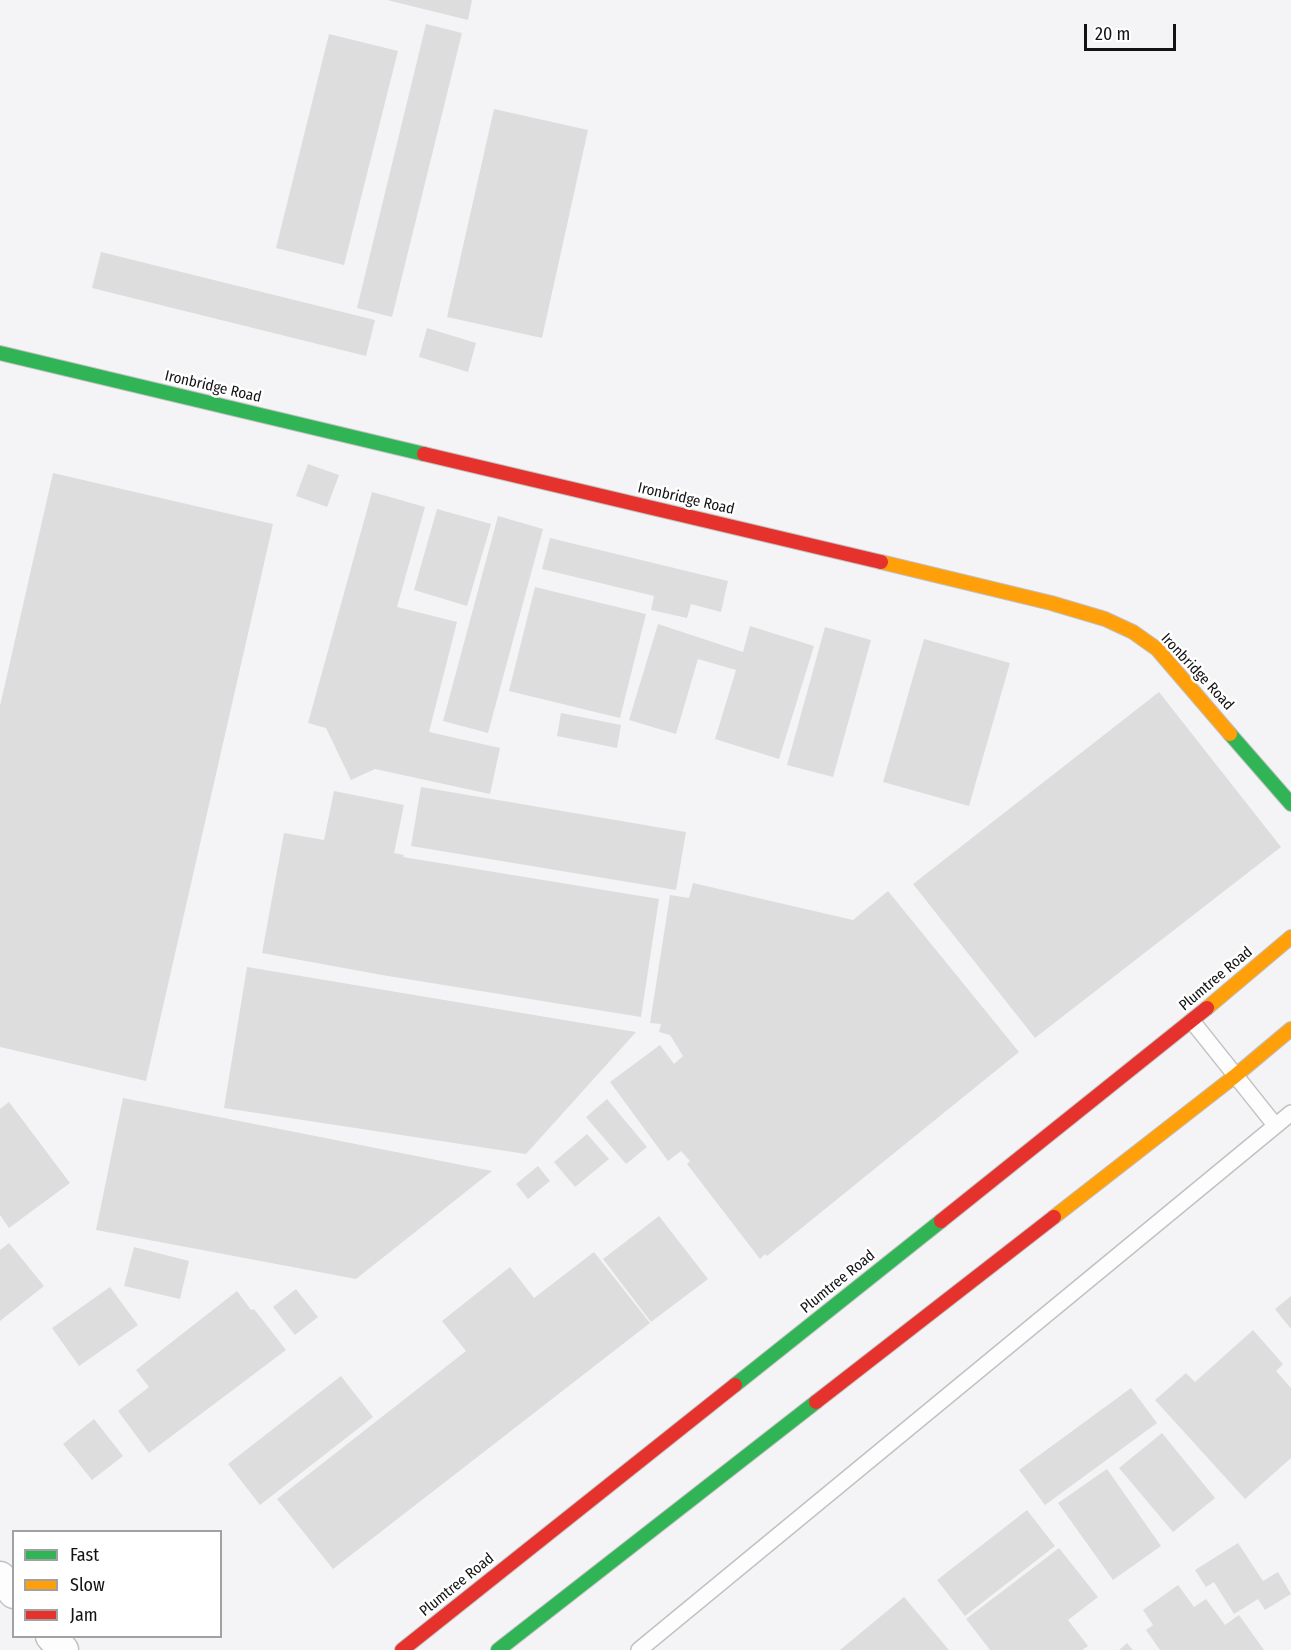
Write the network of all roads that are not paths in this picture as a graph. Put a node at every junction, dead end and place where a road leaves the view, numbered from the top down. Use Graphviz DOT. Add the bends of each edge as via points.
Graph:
graph roads {
  1 [pos="0,353"];
  2 [pos="1291,804"];
  3 [pos="1291,937"];
  4 [pos="1192,1021"];
  5 [pos="1291,1029"];
  6 [pos="1235,1076"];
  7 [pos="1291,1113"];
  8 [pos="1275,1125"];
  9 [pos="0,1577"];
  10 [pos="12,1591"];
  11 [pos="53,1638"];
  12 [pos="63,1650"];
  13 [pos="402,1650"];
  14 [pos="498,1650"];
  15 [pos="639,1650"];
  1 -- 2 [label="main road, Ironbridge Road" via="1039,600 1105,619 1157,649"];
  3 -- 4 [label="main road, Plumtree Road"];
  4 -- 6 [label="lane"];
  4 -- 13 [label="main road, Plumtree Road"];
  5 -- 6 [label="main road"];
  6 -- 8 [label="lane"];
  6 -- 14 [label="main road"];
  7 -- 8 [label="lane"];
  8 -- 15 [label="lane"];
  9 -- 10 [label="street"];
  11 -- 12 [label="street"];
}
